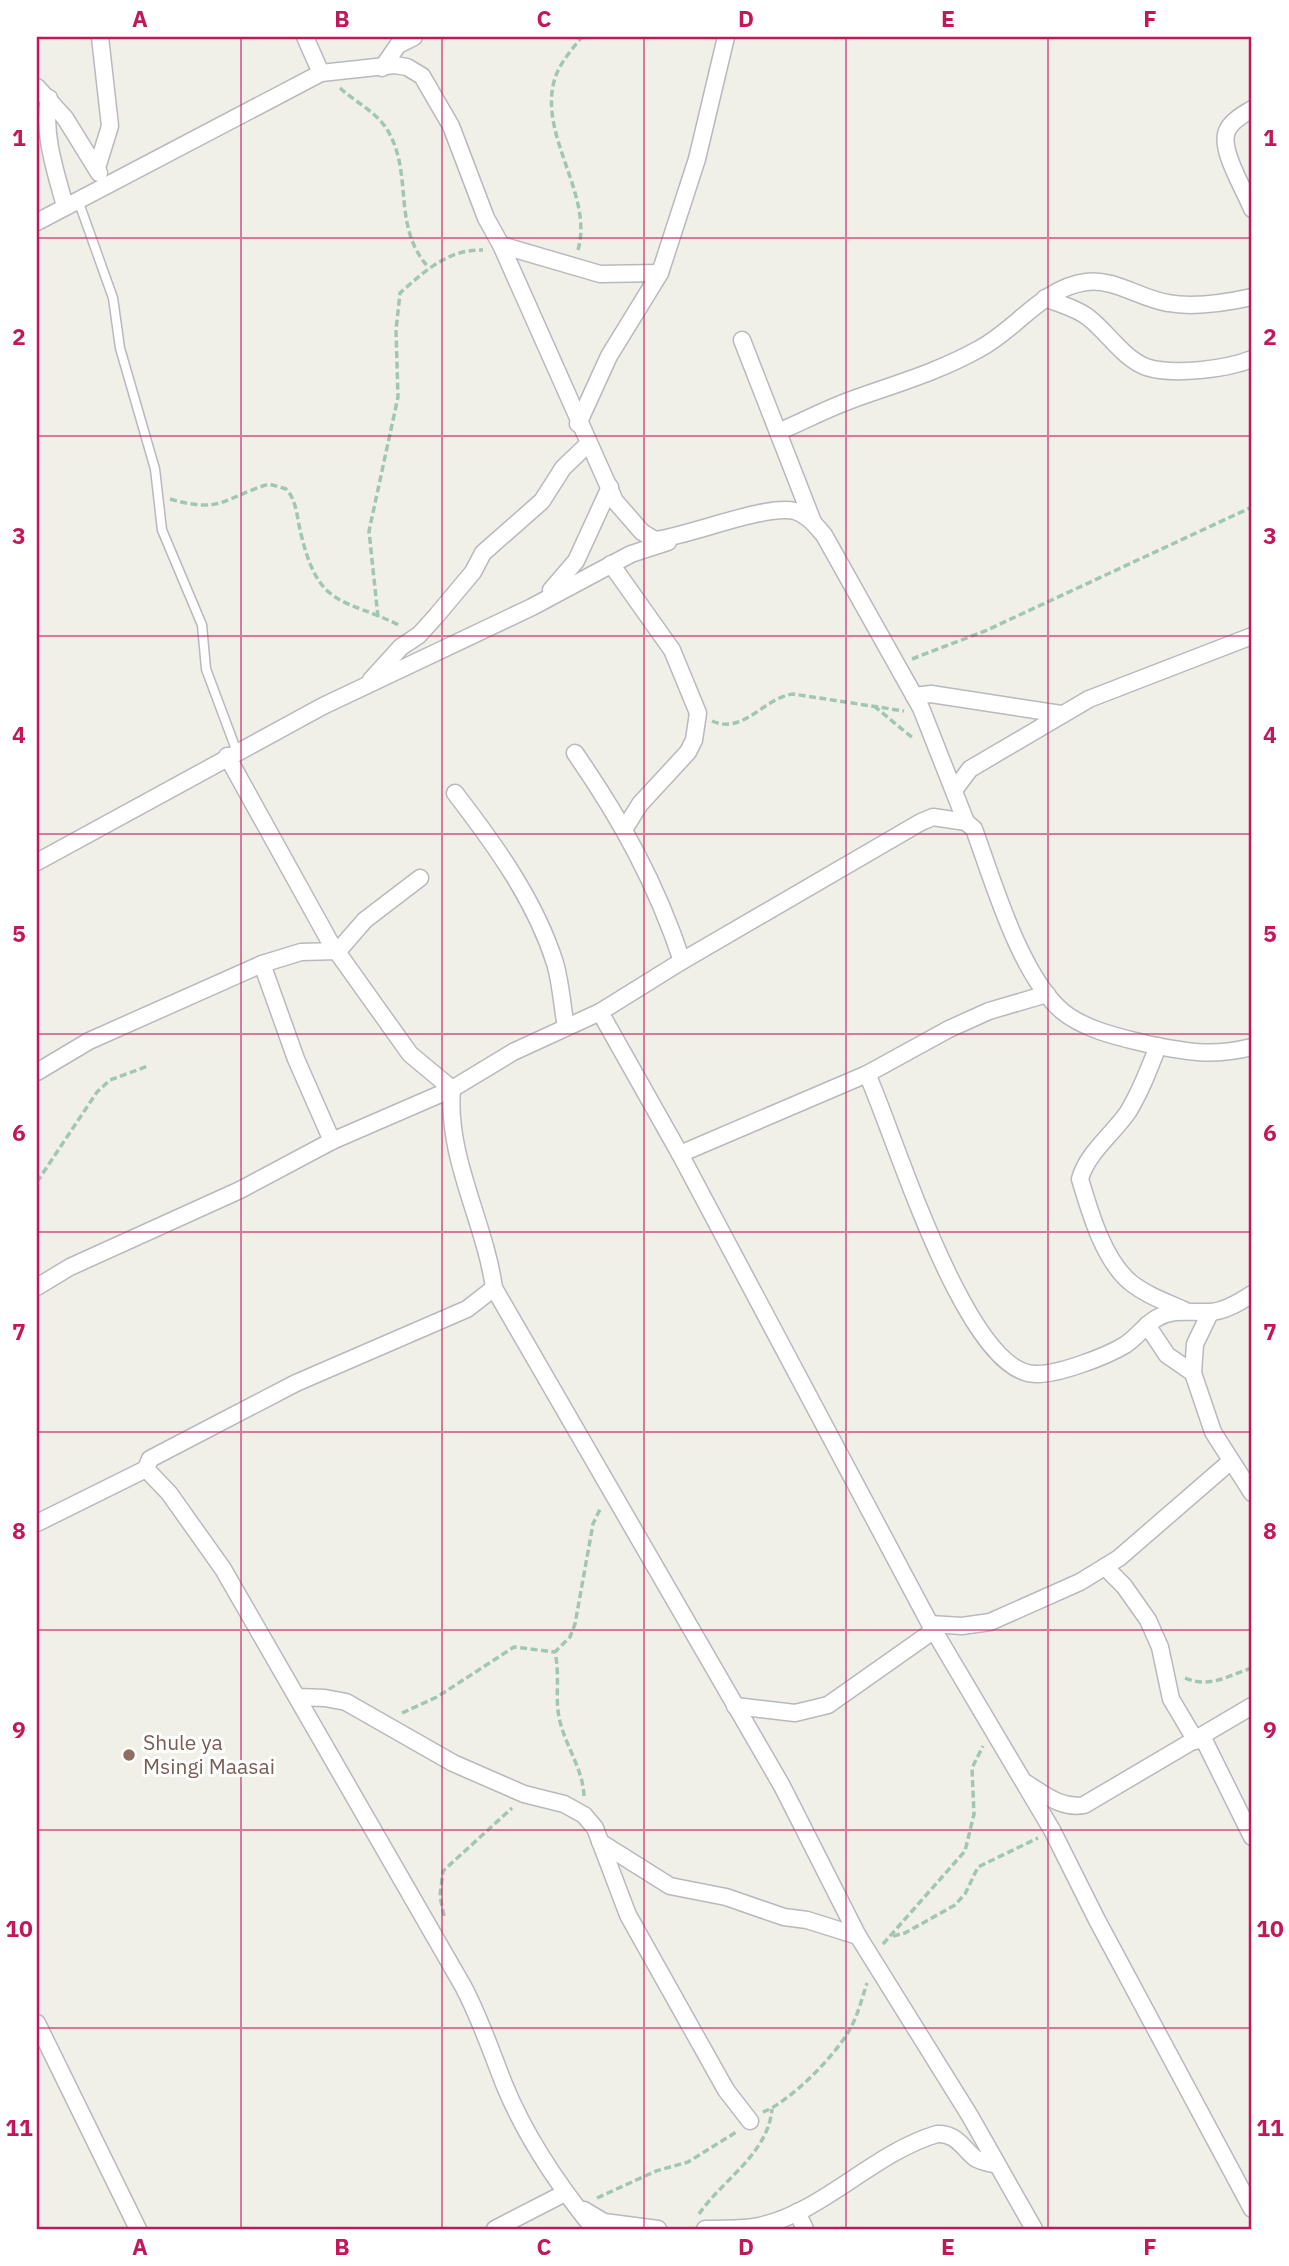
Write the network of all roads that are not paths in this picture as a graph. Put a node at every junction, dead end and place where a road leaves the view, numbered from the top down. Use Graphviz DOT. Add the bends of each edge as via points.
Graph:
graph roads {
  1 [pos="100,37"];
  2 [pos="305,37"];
  3 [pos="414,37"];
  4 [pos="726,37"];
  5 [pos="382,68"];
  6 [pos="323,73"];
  7 [pos="43,93"];
  8 [pos="1252,109"];
  9 [pos="97,168"];
  10 [pos="104,185"];
  11 [pos="71,202"];
  12 [pos="1252,209"];
  13 [pos="37,222"];
  14 [pos="503,248"];
  15 [pos="660,273"];
  16 [pos="1252,297"];
  17 [pos="1045,298"];
  18 [pos="742,340"];
  19 [pos="1252,359"];
  20 [pos="578,424"];
  21 [pos="778,432"];
  22 [pos="588,444"];
  23 [pos="610,487"];
  24 [pos="814,524"];
  25 [pos="684,536"];
  26 [pos="611,564"];
  27 [pos="537,605"];
  28 [pos="1252,636"];
  29 [pos="365,687"];
  30 [pos="914,695"];
  31 [pos="1061,714"];
  32 [pos="575,753"];
  33 [pos="232,754"];
  34 [pos="955,789"];
  35 [pos="455,793"];
  36 [pos="965,822"];
  37 [pos="625,828"];
  38 [pos="37,862"];
  39 [pos="420,878"];
  40 [pos="338,951"];
  41 [pos="682,961"];
  42 [pos="262,964"];
  43 [pos="1047,994"];
  44 [pos="600,1013"];
  45 [pos="566,1027"];
  46 [pos="1158,1046"];
  47 [pos="1252,1047"];
  48 [pos="37,1072"];
  49 [pos="867,1074"];
  50 [pos="452,1089"];
  51 [pos="332,1141"];
  52 [pos="680,1154"];
  53 [pos="37,1287"];
  54 [pos="494,1288"];
  55 [pos="1252,1294"];
  56 [pos="1184,1310"];
  57 [pos="1210,1312"];
  58 [pos="1147,1325"];
  59 [pos="1193,1373"];
  60 [pos="1231,1461"];
  61 [pos="146,1469"];
  62 [pos="1252,1493"];
  63 [pos="37,1523"];
  64 [pos="1105,1567"];
  65 [pos="932,1628"];
  66 [pos="297,1697"];
  67 [pos="735,1706"];
  68 [pos="1252,1706"];
  69 [pos="1199,1738"];
  70 [pos="1026,1783"];
  71 [pos="1252,1837"];
  72 [pos="600,1842"];
  73 [pos="858,1936"];
  74 [pos="37,2023"];
  75 [pos="750,2121"];
  76 [pos="997,2165"];
  77 [pos="572,2202"];
  78 [pos="1252,2209"];
  79 [pos="797,2212"];
  80 [pos="701,2225"];
  81 [pos="135,2228"];
  82 [pos="495,2229"];
  83 [pos="594,2229"];
  84 [pos="658,2229"];
  85 [pos="805,2229"];
  86 [pos="1034,2229"];
  1 -- 9 [label="street" via="110,125"];
  2 -- 6 [label="street"];
  3 -- 5 [label="street" via="398,45"];
  4 -- 15 [label="street" via="697,159"];
  5 -- 6 [label="street"];
  5 -- 14 [label="street" via="407,67 422,76 451,126 486,218"];
  6 -- 10 [label="street"];
  7 -- 9 [label="street"];
  7 -- 11 [label="street" via="49,139"];
  8 -- 12 [label="street" via="1233,123 1226,139"];
  9 -- 10 [label="street"];
  10 -- 11 [label="street"];
  11 -- 13 [label="street"];
  11 -- 33 [label="lane" via="113,299 120,348 155,470 162,530 202,625 206,669"];
  14 -- 15 [label="street" via="600,274"];
  14 -- 20 [label="street"];
  15 -- 20 [label="street" via="609,356"];
  16 -- 17 [label="street" via="1211,304 1167,303 1088,281"];
  17 -- 19 [label="street" via="1087,317 1146,367 1232,368"];
  17 -- 21 [label="street" via="956,362"];
  18 -- 21 [label="street"];
  20 -- 22 [label="street"];
  21 -- 24 [label="street"];
  22 -- 23 [label="street"];
  22 -- 29 [label="street" via="564,468 542,501 483,553 419,635 401,647"];
  23 -- 25 [label="street" via="615,501 642,532 655,540"];
  23 -- 27 [label="street" via="576,561"];
  24 -- 25 [label="street" via="797,511 774,509"];
  24 -- 30 [label="street"];
  25 -- 26 [label="street"];
  26 -- 27 [label="street"];
  26 -- 37 [label="street" via="672,650 698,713 688,752 640,804"];
  27 -- 29 [label="street"];
  28 -- 31 [label="street"];
  29 -- 33 [label="street"];
  30 -- 31 [label="street"];
  30 -- 34 [label="street"];
  31 -- 34 [label="street" via="970,769"];
  32 -- 37 [label="street"];
  33 -- 38 [label="street"];
  33 -- 40 [label="street"];
  34 -- 36 [label="street"];
  35 -- 45 [label="street" via="489,837 540,923 556,966"];
  36 -- 41 [label="street" via="933,817 921,822"];
  36 -- 43 [label="street" via="974,829 1007,919"];
  37 -- 41 [label="street"];
  39 -- 40 [label="street" via="365,920"];
  40 -- 42 [label="street" via="301,952"];
  40 -- 50 [label="street" via="410,1054"];
  41 -- 44 [label="street"];
  42 -- 48 [label="street" via="89,1041"];
  42 -- 51 [label="street"];
  43 -- 46 [label="street" via="1080,1023"];
  43 -- 49 [label="street" via="989,1011"];
  44 -- 45 [label="street"];
  44 -- 52 [label="street"];
  45 -- 50 [label="street"];
  46 -- 47 [label="street" via="1199,1055"];
  46 -- 56 [label="street" via="1134,1101 1080,1179 1099,1231 1128,1281"];
  49 -- 52 [label="street"];
  49 -- 58 [label="street" via="910,1190 949,1273 990,1347 1007,1365 1038,1375 1057,1370 1109,1353"];
  50 -- 51 [label="street"];
  50 -- 54 [label="street" via="454,1140"];
  51 -- 53 [label="street" via="240,1190 69,1267"];
  52 -- 65 [label="street"];
  54 -- 61 [label="street" via="467,1309 296,1383 150,1459"];
  54 -- 67 [label="street"];
  55 -- 57 [label="street"];
  56 -- 57 [label="street"];
  56 -- 58 [label="street"];
  57 -- 59 [label="street" via="1195,1344"];
  58 -- 59 [label="street" via="1167,1355"];
  59 -- 60 [label="street" via="1204,1411"];
  60 -- 62 [label="street"];
  60 -- 64 [label="street"];
  61 -- 63 [label="street"];
  61 -- 66 [label="street" via="194,1525"];
  64 -- 65 [label="street" via="989,1622"];
  64 -- 69 [label="street" via="1138,1602 1155,1634 1171,1699"];
  65 -- 67 [label="street" via="828,1705 795,1713"];
  65 -- 70 [label="street"];
  66 -- 72 [label="street" via="346,1702 429,1750 524,1794 564,1804 584,1815"];
  66 -- 77 [label="street" via="468,1996 505,2086"];
  67 -- 73 [label="street" via="812,1841"];
  68 -- 69 [label="street"];
  69 -- 70 [label="street" via="1084,1805 1060,1803"];
  69 -- 71 [label="street"];
  70 -- 78 [label="street"];
  72 -- 73 [label="street" via="670,1886 738,1900"];
  72 -- 75 [label="street" via="628,1915 726,2090"];
  73 -- 76 [label="street"];
  74 -- 81 [label="street"];
  76 -- 79 [label="street" via="976,2158 946,2134 937,2134 861,2172"];
  76 -- 86 [label="street"];
  77 -- 82 [label="street"];
  77 -- 83 [label="street"];
  77 -- 84 [label="street" via="604,2222"];
  79 -- 80 [label="street" via="761,2226"];
  79 -- 85 [label="street"];
}
